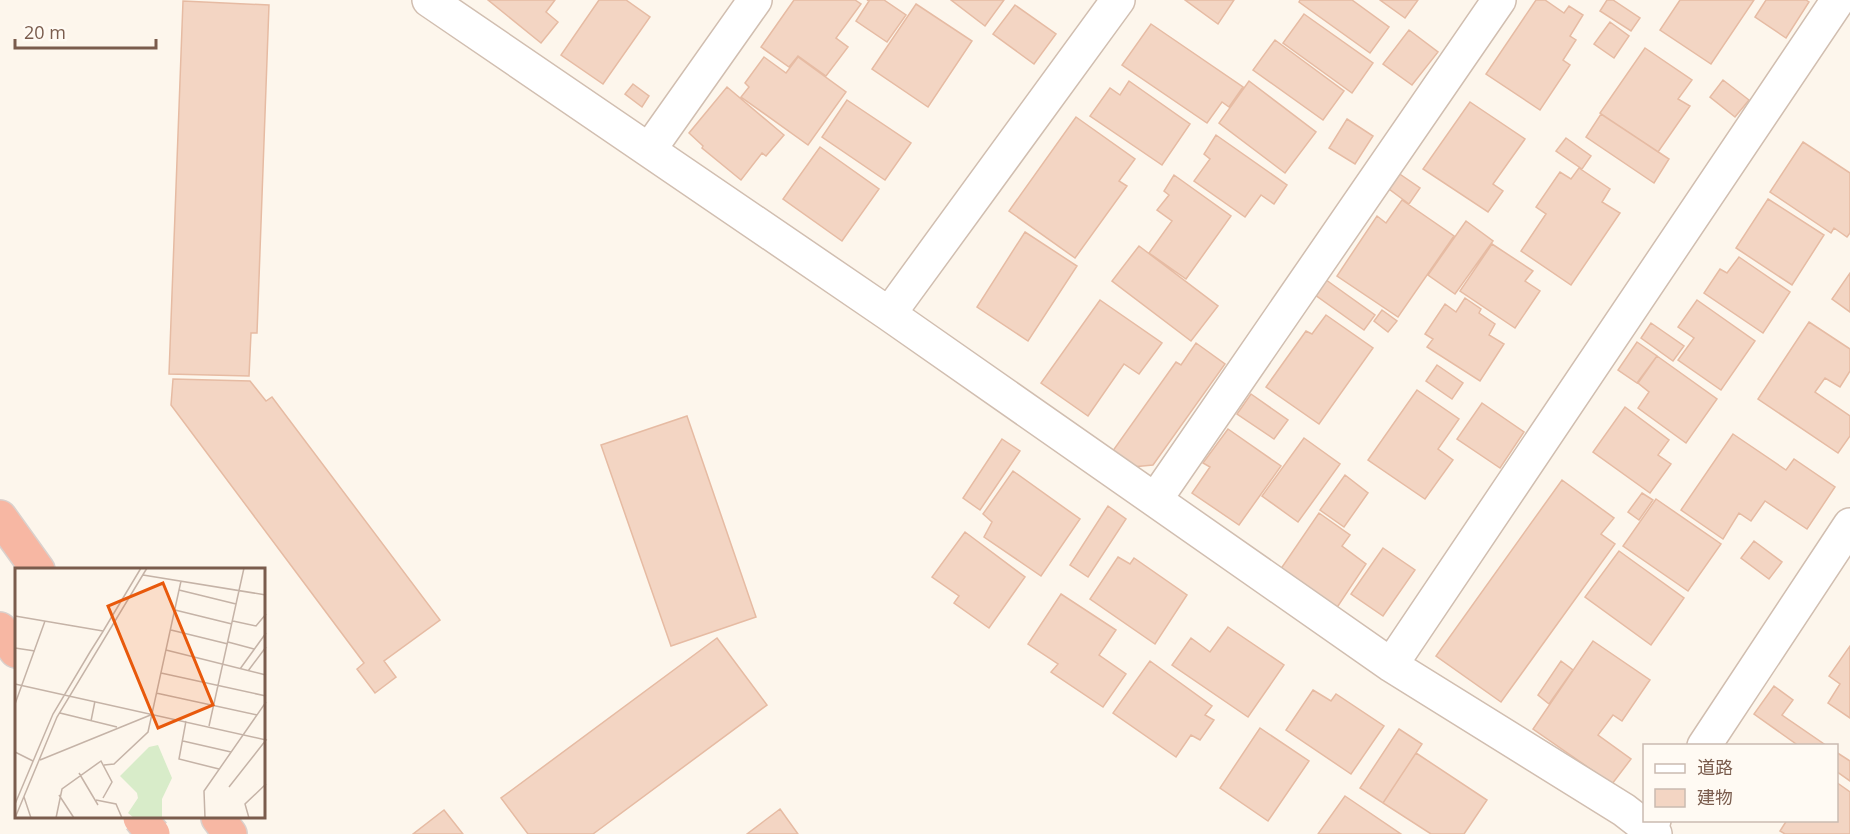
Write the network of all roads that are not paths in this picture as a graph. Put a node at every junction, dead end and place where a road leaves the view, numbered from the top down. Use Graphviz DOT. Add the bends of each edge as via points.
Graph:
graph roads {
  1 [pos="429,0"];
  2 [pos="755,0"];
  3 [pos="1118,0"];
  4 [pos="1499,0"];
  5 [pos="1838,0"];
  6 [pos="649,150"];
  7 [pos="889,314"];
  8 [pos="1155,500"];
  9 [pos="0,516"];
  10 [pos="1850,525"];
  11 [pos="38,568"];
  12 [pos="0,627"];
  13 [pos="15,649"];
  14 [pos="1391,665"];
  15 [pos="1705,744"];
  16 [pos="141,819"];
  17 [pos="222,819"];
  18 [pos="222,819"];
  19 [pos="1650,830"];
  20 [pos="153,834"];
  21 [pos="230,834"];
  22 [pos="235,834"];
  1 -- 6 [label="street"];
  2 -- 6 [label="street"];
  3 -- 7 [label="street"];
  4 -- 8 [label="street"];
  5 -- 14 [label="street"];
  6 -- 7 [label="street"];
  7 -- 8 [label="street"];
  8 -- 14 [label="street"];
  9 -- 11 [label="highway"];
  10 -- 15 [label="street"];
  12 -- 13 [label="highway"];
  14 -- 19 [label="street"];
  16 -- 20 [label="highway, bridge"];
  17 -- 21 [label="highway"];
  18 -- 22 [label="street"];
}
